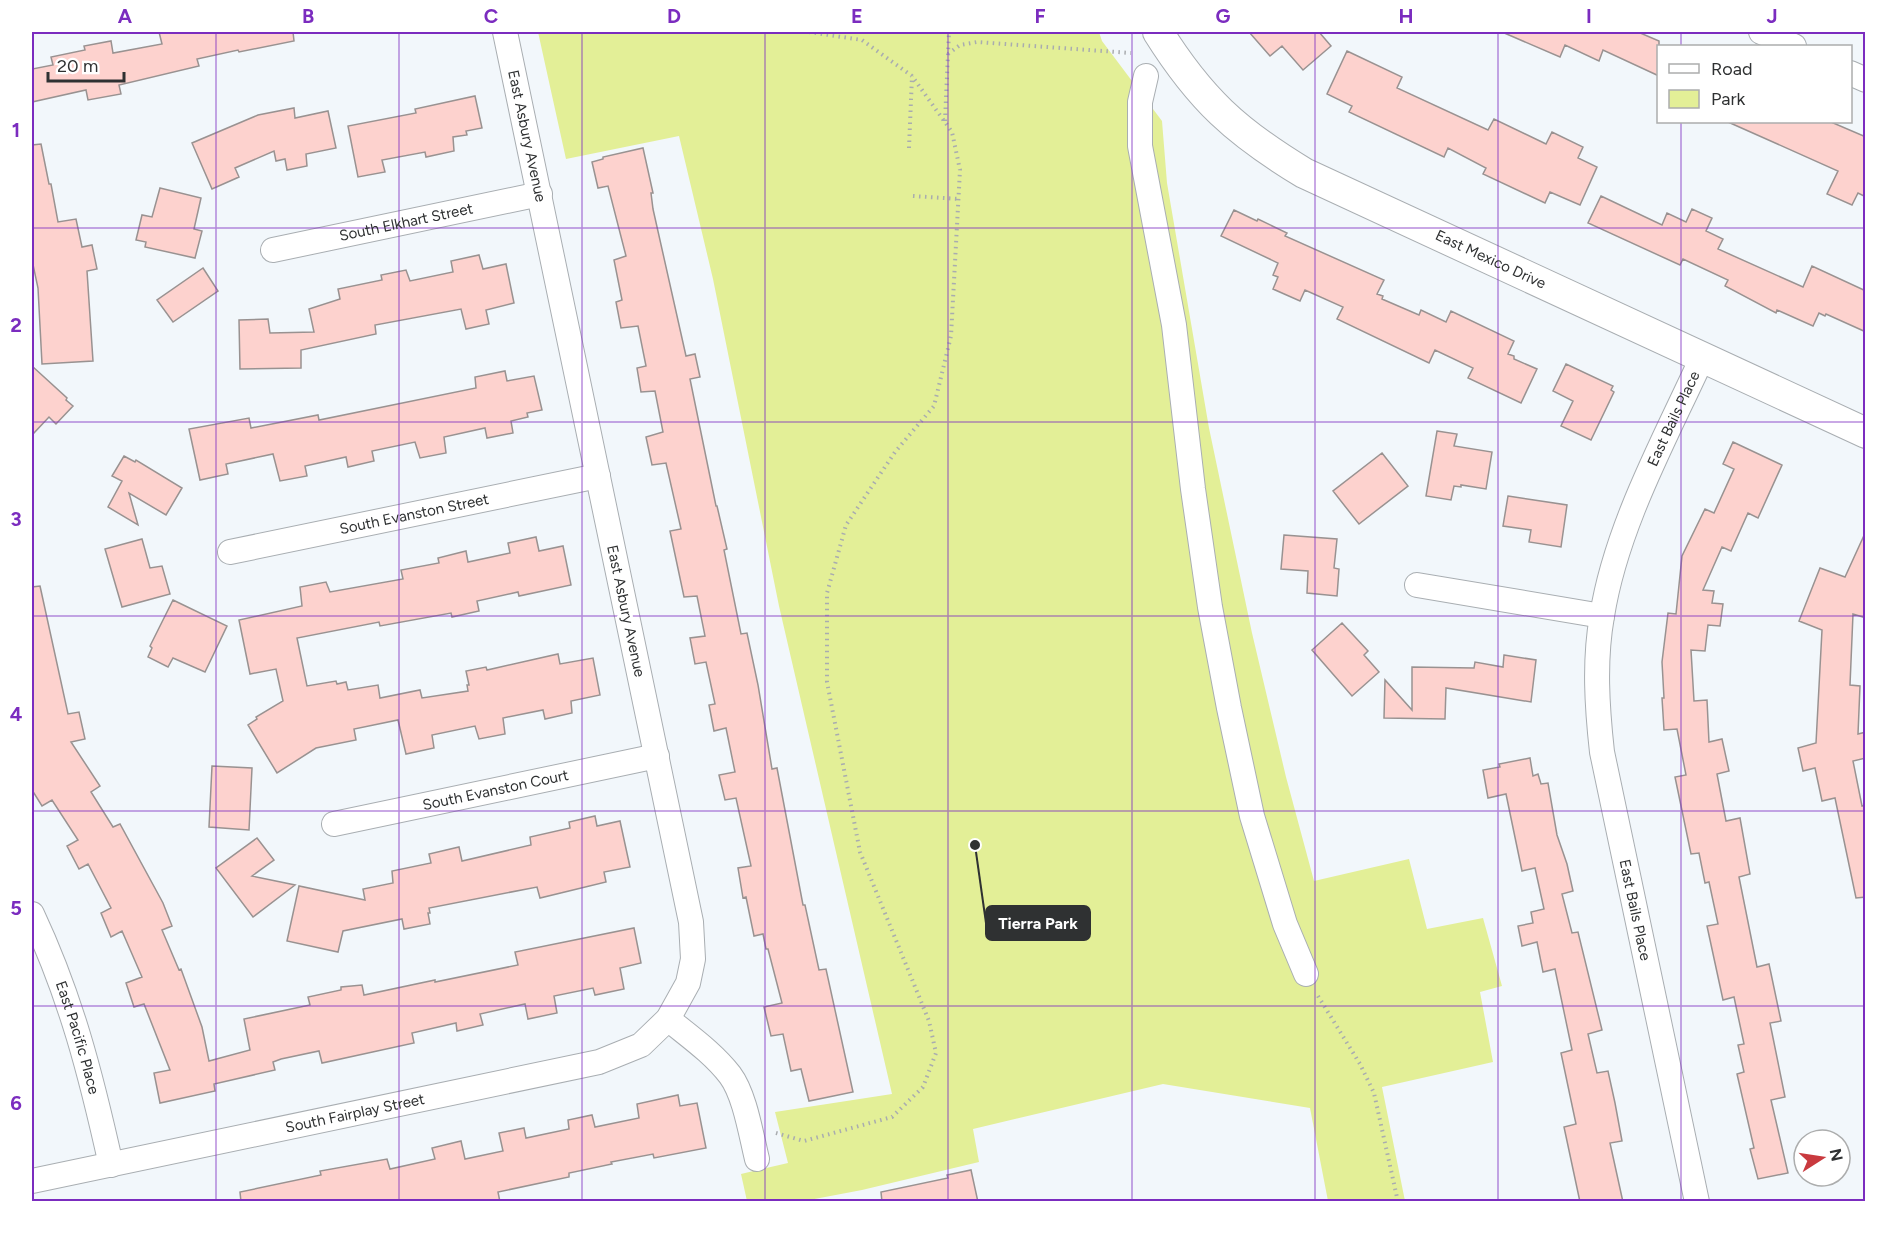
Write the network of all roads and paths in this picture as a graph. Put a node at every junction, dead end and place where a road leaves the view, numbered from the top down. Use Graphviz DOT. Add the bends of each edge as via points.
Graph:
graph roads {
  1 [pos="506,32"];
  2 [pos="809,32"];
  3 [pos="950,32"];
  4 [pos="1158,32"];
  5 [pos="1761,32"];
  6 [pos="1792,45"];
  7 [pos="1131,53"];
  8 [pos="948,54"];
  9 [pos="1852,73"];
  10 [pos="912,76"];
  11 [pos="1146,76"];
  12 [pos="1866,80"];
  13 [pos="945,121"];
  14 [pos="909,148"];
  15 [pos="540,194"];
  16 [pos="913,196"];
  17 [pos="959,199"];
  18 [pos="273,250"];
  19 [pos="1702,358"];
  20 [pos="1866,433"];
  21 [pos="598,476"];
  22 [pos="230,552"];
  23 [pos="1417,585"];
  24 [pos="1602,616"];
  25 [pos="657,756"];
  26 [pos="334,824"];
  27 [pos="32,914"];
  28 [pos="1306,974"];
  29 [pos="668,1019"];
  30 [pos="754,1150"];
  31 [pos="111,1165"];
  32 [pos="32,1181"];
  33 [pos="1398,1202"];
  34 [pos="1697,1202"];
  1 -- 15 [label="street, East Asbury Avenue"];
  2 -- 10 [label="path" via="862,40"];
  3 -- 8 [label="path"];
  4 -- 19 [label="street, East Mexico Drive" via="1208,101 1278,158"];
  5 -- 6 [label="street"];
  7 -- 8 [label="path" via="977,42 960,45"];
  8 -- 13 [label="path"];
  9 -- 12 [label="street"];
  10 -- 13 [label="path"];
  10 -- 14 [label="path"];
  11 -- 28 [label="street" via="1140,102 1140,146 1174,325 1210,607 1252,816"];
  13 -- 17 [label="path" via="952,132 960,170"];
  15 -- 18 [label="street, South Elkhart Street"];
  15 -- 21 [label="street, East Asbury Avenue"];
  16 -- 17 [label="path"];
  17 -- 30 [label="path" via="951,336 934,406 895,452 846,525 827,593 827,682 860,852 929,1021 936,1053 923,1087 892,1117 804,1141 776,1133"];
  19 -- 20 [label="street, East Mexico Drive"];
  19 -- 24 [label="street, East Bails Place" via="1627,521"];
  21 -- 22 [label="street, South Evanston Street"];
  21 -- 25 [label="street, East Asbury Avenue"];
  23 -- 24 [label="street"];
  24 -- 34 [label="street, East Bails Place" via="1597,661 1602,752"];
  25 -- 26 [label="street, South Evanston Court"];
  25 -- 29 [label="street, East Asbury Avenue" via="691,922 693,959 688,983"];
  27 -- 31 [label="street, East Pacific Place" via="77,1027"];
  28 -- 33 [label="path" via="1374,1093"];
  29 -- 30 [label="street" via="730,1076 747,1116"];
  29 -- 31 [label="street, South Fairplay Street" via="641,1045 599,1062"];
  31 -- 32 [label="street, South Fairplay Street"];
}
